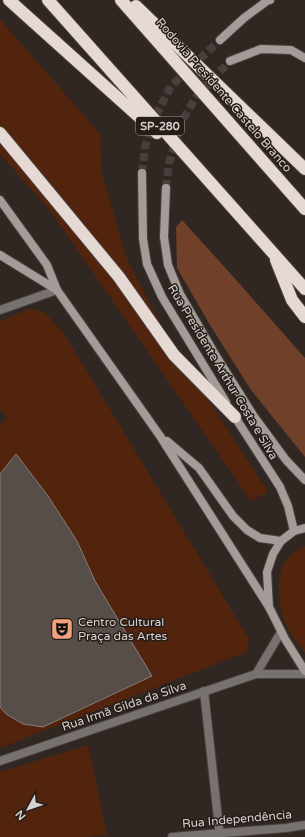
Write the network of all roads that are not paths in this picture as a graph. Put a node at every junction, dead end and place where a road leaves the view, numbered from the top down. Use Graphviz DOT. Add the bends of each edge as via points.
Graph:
graph roads {
  1 [pos="9,0"];
  2 [pos="48,0"];
  3 [pos="121,0"];
  4 [pos="130,0"];
  5 [pos="270,0"];
  6 [pos="220,40"];
  7 [pos="305,58"];
  8 [pos="230,61"];
  9 [pos="0,133"];
  10 [pos="305,169"];
  11 [pos="202,172"];
  12 [pos="142,173"];
  13 [pos="166,188"];
  14 [pos="0,200"];
  15 [pos="305,209"];
  16 [pos="272,251"];
  17 [pos="0,255"];
  18 [pos="305,289"];
  19 [pos="57,290"];
  20 [pos="0,310"];
  21 [pos="305,317"];
  22 [pos="235,417"];
  23 [pos="160,436"];
  24 [pos="305,480"];
  25 [pos="305,528"];
  26 [pos="294,532"];
  27 [pos="281,541"];
  28 [pos="269,607"];
  29 [pos="281,632"];
  30 [pos="305,673"];
  31 [pos="256,674"];
  32 [pos="204,691"];
  33 [pos="0,761"];
  34 [pos="305,825"];
  35 [pos="220,835"];
  36 [pos="172,837"];
  1 -- 11 [label="highway"];
  2 -- 11 [label="highway, SP-280"];
  3 -- 15 [label="highway, Rodovia Presidente Castelo Branco"];
  4 -- 10 [label="highway"];
  5 -- 6 [label="main road" via="244,18"];
  7 -- 8 [label="main road" via="292,50 261,49"];
  9 -- 22 [label="highway" via="119,277 174,355"];
  11 -- 16 [label="highway, SP-280"];
  12 -- 22 [label="main road, Rua Presidente Arthur Costa e Silva" via="143,239 147,264 162,297"];
  13 -- 24 [label="main road, Rua Presidente Arthur Costa e Silva" via="164,237 168,265 180,294 253,415 286,460"];
  14 -- 19 [label="main road" via="47,265"];
  16 -- 18 [label="highway, SP-280"];
  16 -- 21 [label="highway" via="292,300"];
  17 -- 19 [label="main road"];
  19 -- 20 [label="street"];
  19 -- 23 [label="main road"];
  22 -- 26 [label="main road, Rua Presidente Arthur Costa e Silva" via="280,487"];
  23 -- 27 [label="main road" via="200,468 233,516 247,530 260,538"];
  23 -- 28 [label="main road"];
  25 -- 26 [label="main road"];
  26 -- 27 [label="main road"];
  27 -- 28 [label="main road" via="267,572"];
  28 -- 29 [label="main road"];
  29 -- 30 [label="main road"];
  29 -- 31 [label="street"];
  30 -- 31 [label="street, Rua Irmã Gilda da Silva"];
  31 -- 32 [label="street, Rua Irmã Gilda da Silva"];
  32 -- 33 [label="street, Rua Irmã Gilda da Silva"];
  32 -- 35 [label="street"];
  34 -- 35 [label="street, Rua Independência"];
  35 -- 36 [label="street, Rua Independência"];
}
